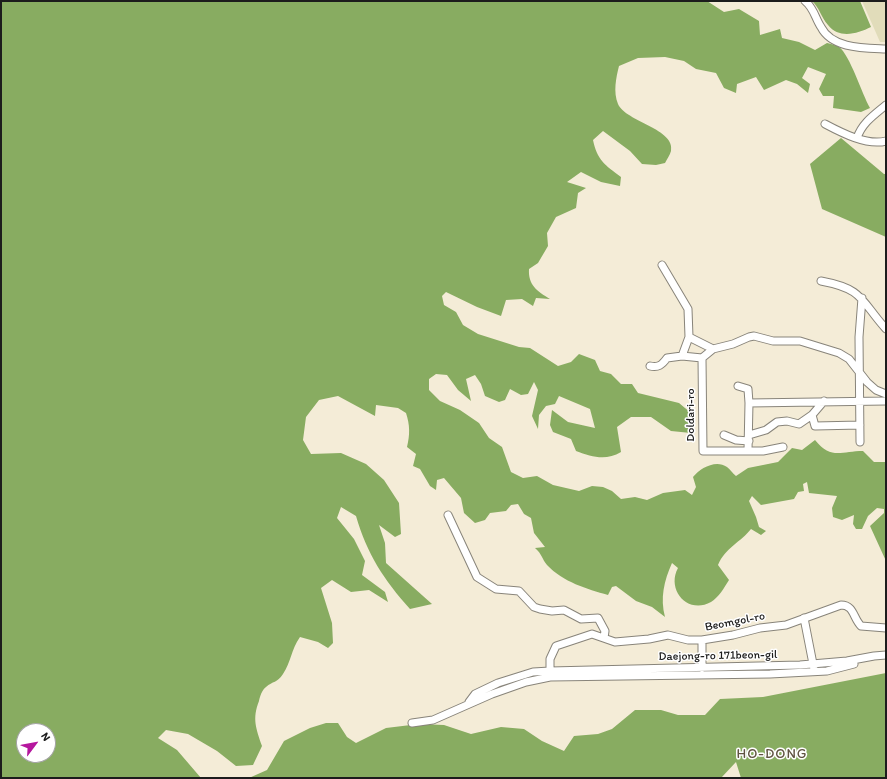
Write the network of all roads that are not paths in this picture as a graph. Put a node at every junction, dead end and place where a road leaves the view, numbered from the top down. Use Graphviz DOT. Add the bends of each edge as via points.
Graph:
graph roads {
  1 [pos="805,1"];
  2 [pos="886,49"];
  3 [pos="886,105"];
  4 [pos="825,124"];
  5 [pos="857,138"];
  6 [pos="886,141"];
  7 [pos="662,265"];
  8 [pos="821,281"];
  9 [pos="862,298"];
  10 [pos="886,329"];
  11 [pos="689,337"];
  12 [pos="713,349"];
  13 [pos="682,356"];
  14 [pos="702,358"];
  15 [pos="650,366"];
  16 [pos="861,374"];
  17 [pos="738,386"];
  18 [pos="886,394"];
  19 [pos="860,400"];
  20 [pos="824,401"];
  21 [pos="886,401"];
  22 [pos="749,403"];
  23 [pos="812,414"];
  24 [pos="860,426"];
  25 [pos="724,435"];
  26 [pos="749,438"];
  27 [pos="860,442"];
  28 [pos="783,447"];
  29 [pos="748,450"];
  30 [pos="448,515"];
  31 [pos="804,618"];
  32 [pos="886,628"];
  33 [pos="604,638"];
  34 [pos="702,640"];
  35 [pos="886,657"];
  36 [pos="702,668"];
  37 [pos="814,668"];
  38 [pos="550,674"];
  39 [pos="412,723"];
  1 -- 2 [label="street" via="811,6 821,29 830,38 862,48"];
  3 -- 5 [label="street" via="867,120"];
  4 -- 5 [label="street"];
  5 -- 6 [label="street" via="875,142"];
  7 -- 11 [label="street" via="688,309"];
  8 -- 9 [label="street" via="850,288"];
  9 -- 10 [label="street"];
  9 -- 16 [label="street" via="859,337"];
  11 -- 12 [label="street"];
  11 -- 13 [label="street"];
  12 -- 14 [label="street"];
  12 -- 16 [label="street" via="754,336 773,341 800,341 849,359"];
  13 -- 14 [label="street"];
  13 -- 15 [label="street" via="664,357 662,365"];
  14 -- 29 [label="street, Doldari-ro" via="703,451"];
  16 -- 18 [label="street" via="876,390"];
  16 -- 19 [label="street"];
  17 -- 22 [label="street" via="748,389"];
  19 -- 20 [label="street"];
  19 -- 21 [label="street"];
  19 -- 24 [label="street"];
  20 -- 22 [label="street"];
  20 -- 23 [label="street"];
  22 -- 26 [label="street"];
  23 -- 24 [label="street" via="815,426"];
  23 -- 26 [label="street" via="799,424 776,422"];
  24 -- 27 [label="street"];
  25 -- 26 [label="street" via="736,440"];
  26 -- 29 [label="street"];
  28 -- 29 [label="street, Doldari-ro" via="763,451"];
  30 -- 33 [label="street" via="477,577 496,589 519,591 534,607 552,611 561,609 581,619 598,618 605,631"];
  31 -- 32 [label="street, Beomgol-ro" via="828,608 845,605 851,608 861,626"];
  31 -- 34 [label="street, Beomgol-ro" via="781,626"];
  31 -- 37 [label="street"];
  33 -- 34 [label="street, Beomgol-ro" via="615,642 668,635 688,640"];
  33 -- 38 [label="street, Beomgol-ro" via="587,634 556,646 550,659"];
  34 -- 36 [label="street"];
  35 -- 37 [label="street, Daejong-ro 171beon-gil" via="874,656"];
  36 -- 37 [label="street, Daejong-ro 171beon-gil"];
  36 -- 38 [label="street, Daejong-ro 171beon-gil"];
  37 -- 38 [label="street"];
  38 -- 39 [label="street, Daejong-ro 171beon-gil" via="533,672 498,683 475,694 469,703 432,720"];
}
